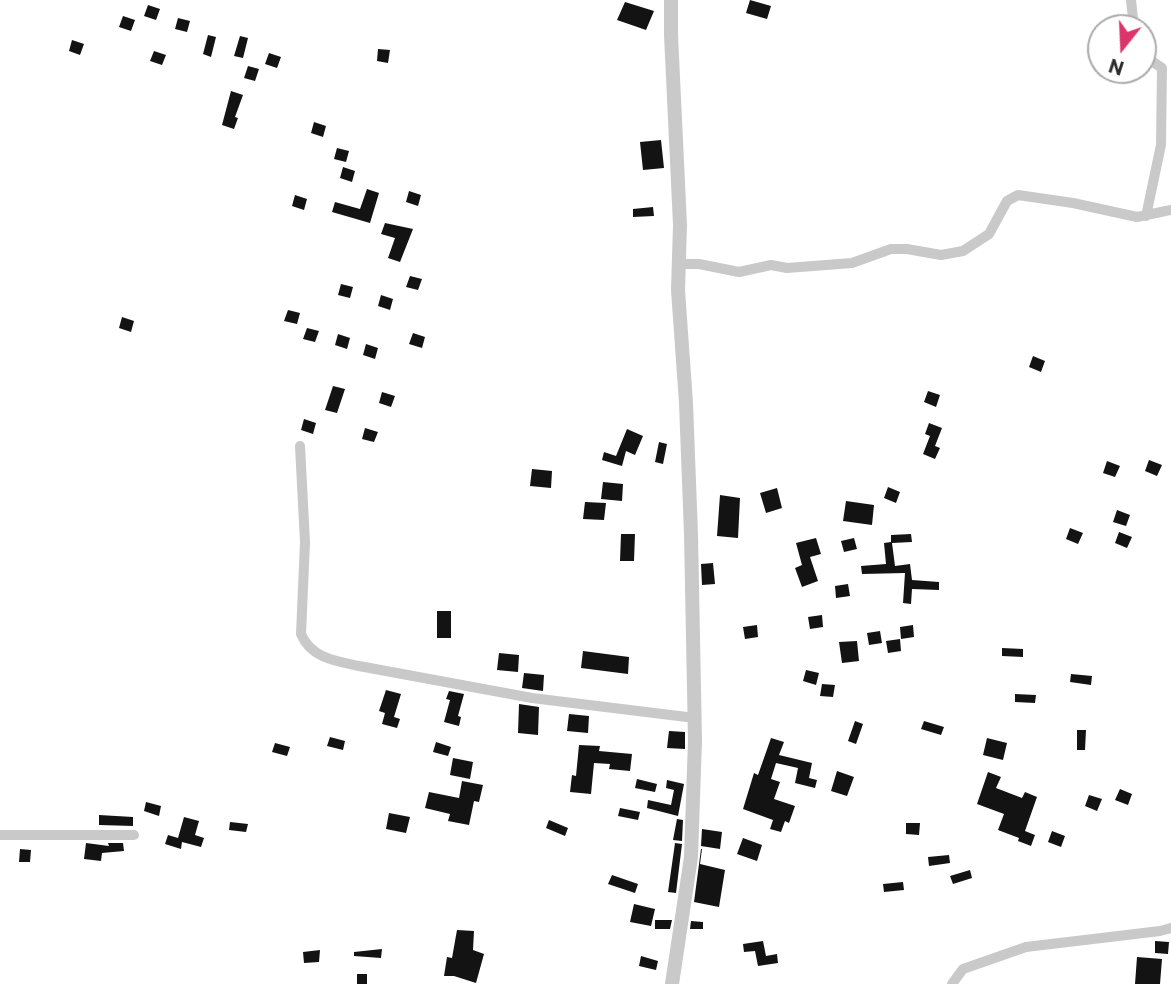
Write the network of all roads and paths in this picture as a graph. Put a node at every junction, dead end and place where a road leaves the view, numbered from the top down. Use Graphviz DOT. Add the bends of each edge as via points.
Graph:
graph roads {
  1 [pos="671,0"];
  2 [pos="1157,65"];
  3 [pos="1171,211"];
  4 [pos="1146,216"];
  5 [pos="678,264"];
  6 [pos="300,446"];
  7 [pos="695,718"];
  8 [pos="0,835"];
  9 [pos="134,835"];
  10 [pos="1171,928"];
  11 [pos="672,984"];
  12 [pos="952,984"];
  1 -- 5 [label="street"];
  2 -- 4 [label="street" via="1162,68 1161,145"];
  3 -- 4 [label="street"];
  4 -- 5 [label="street" via="1017,195 1007,201 989,234 963,251 941,255 891,249 852,263 771,265 739,272"];
  5 -- 7 [label="street"];
  6 -- 7 [label="street" via="305,542 301,634 306,648 330,660 532,698"];
  7 -- 11 [label="street" via="691,858"];
  8 -- 9 [label="street"];
  10 -- 12 [label="street" via="1026,947 963,969"];
}
